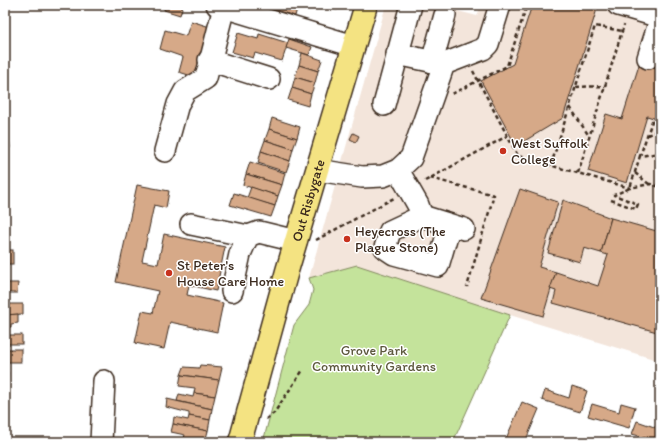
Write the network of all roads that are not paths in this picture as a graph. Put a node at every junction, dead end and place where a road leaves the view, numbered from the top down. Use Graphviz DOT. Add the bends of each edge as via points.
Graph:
graph roads {
  1 [pos="366,5"];
  2 [pos="411,5"];
  3 [pos="500,5"];
  4 [pos="220,6"];
  5 [pos="623,7"];
  6 [pos="445,15"];
  7 [pos="660,19"];
  8 [pos="354,46"];
  9 [pos="397,54"];
  10 [pos="648,58"];
  11 [pos="438,63"];
  12 [pos="208,69"];
  13 [pos="269,79"];
  14 [pos="384,105"];
  15 [pos="165,151"];
  16 [pos="317,170"];
  17 [pos="398,170"];
  18 [pos="422,216"];
  19 [pos="191,224"];
  20 [pos="248,236"];
  21 [pos="296,241"];
  22 [pos="232,291"];
  23 [pos="104,381"];
  24 [pos="101,442"];
  25 [pos="240,442"];
  1 -- 8 [label="main road, Out Risbygate"];
  2 -- 9 [label="street"];
  3 -- 11 [label="street" via="488,44 483,49 465,57"];
  4 -- 8 [label="street"];
  4 -- 12 [label="street"];
  5 -- 7 [label="street"];
  6 -- 11 [label="street"];
  7 -- 10 [label="street"];
  8 -- 16 [label="main road, Out Risbygate"];
  9 -- 11 [label="street"];
  9 -- 14 [label="street"];
  11 -- 17 [label="street" via="412,158"];
  12 -- 13 [label="street"];
  12 -- 15 [label="street" via="185,91 178,104"];
  16 -- 17 [label="street" via="362,177 383,176"];
  16 -- 21 [label="main road, Out Risbygate"];
  17 -- 18 [label="street"];
  18 -- 18 [label="street" via="457,227 438,266 394,254 385,248 390,231"];
  19 -- 20 [label="street"];
  20 -- 21 [label="street" via="259,232"];
  20 -- 22 [label="street" via="240,254"];
  21 -- 25 [label="main road, Out Risbygate"];
  23 -- 24 [label="street"];
}
